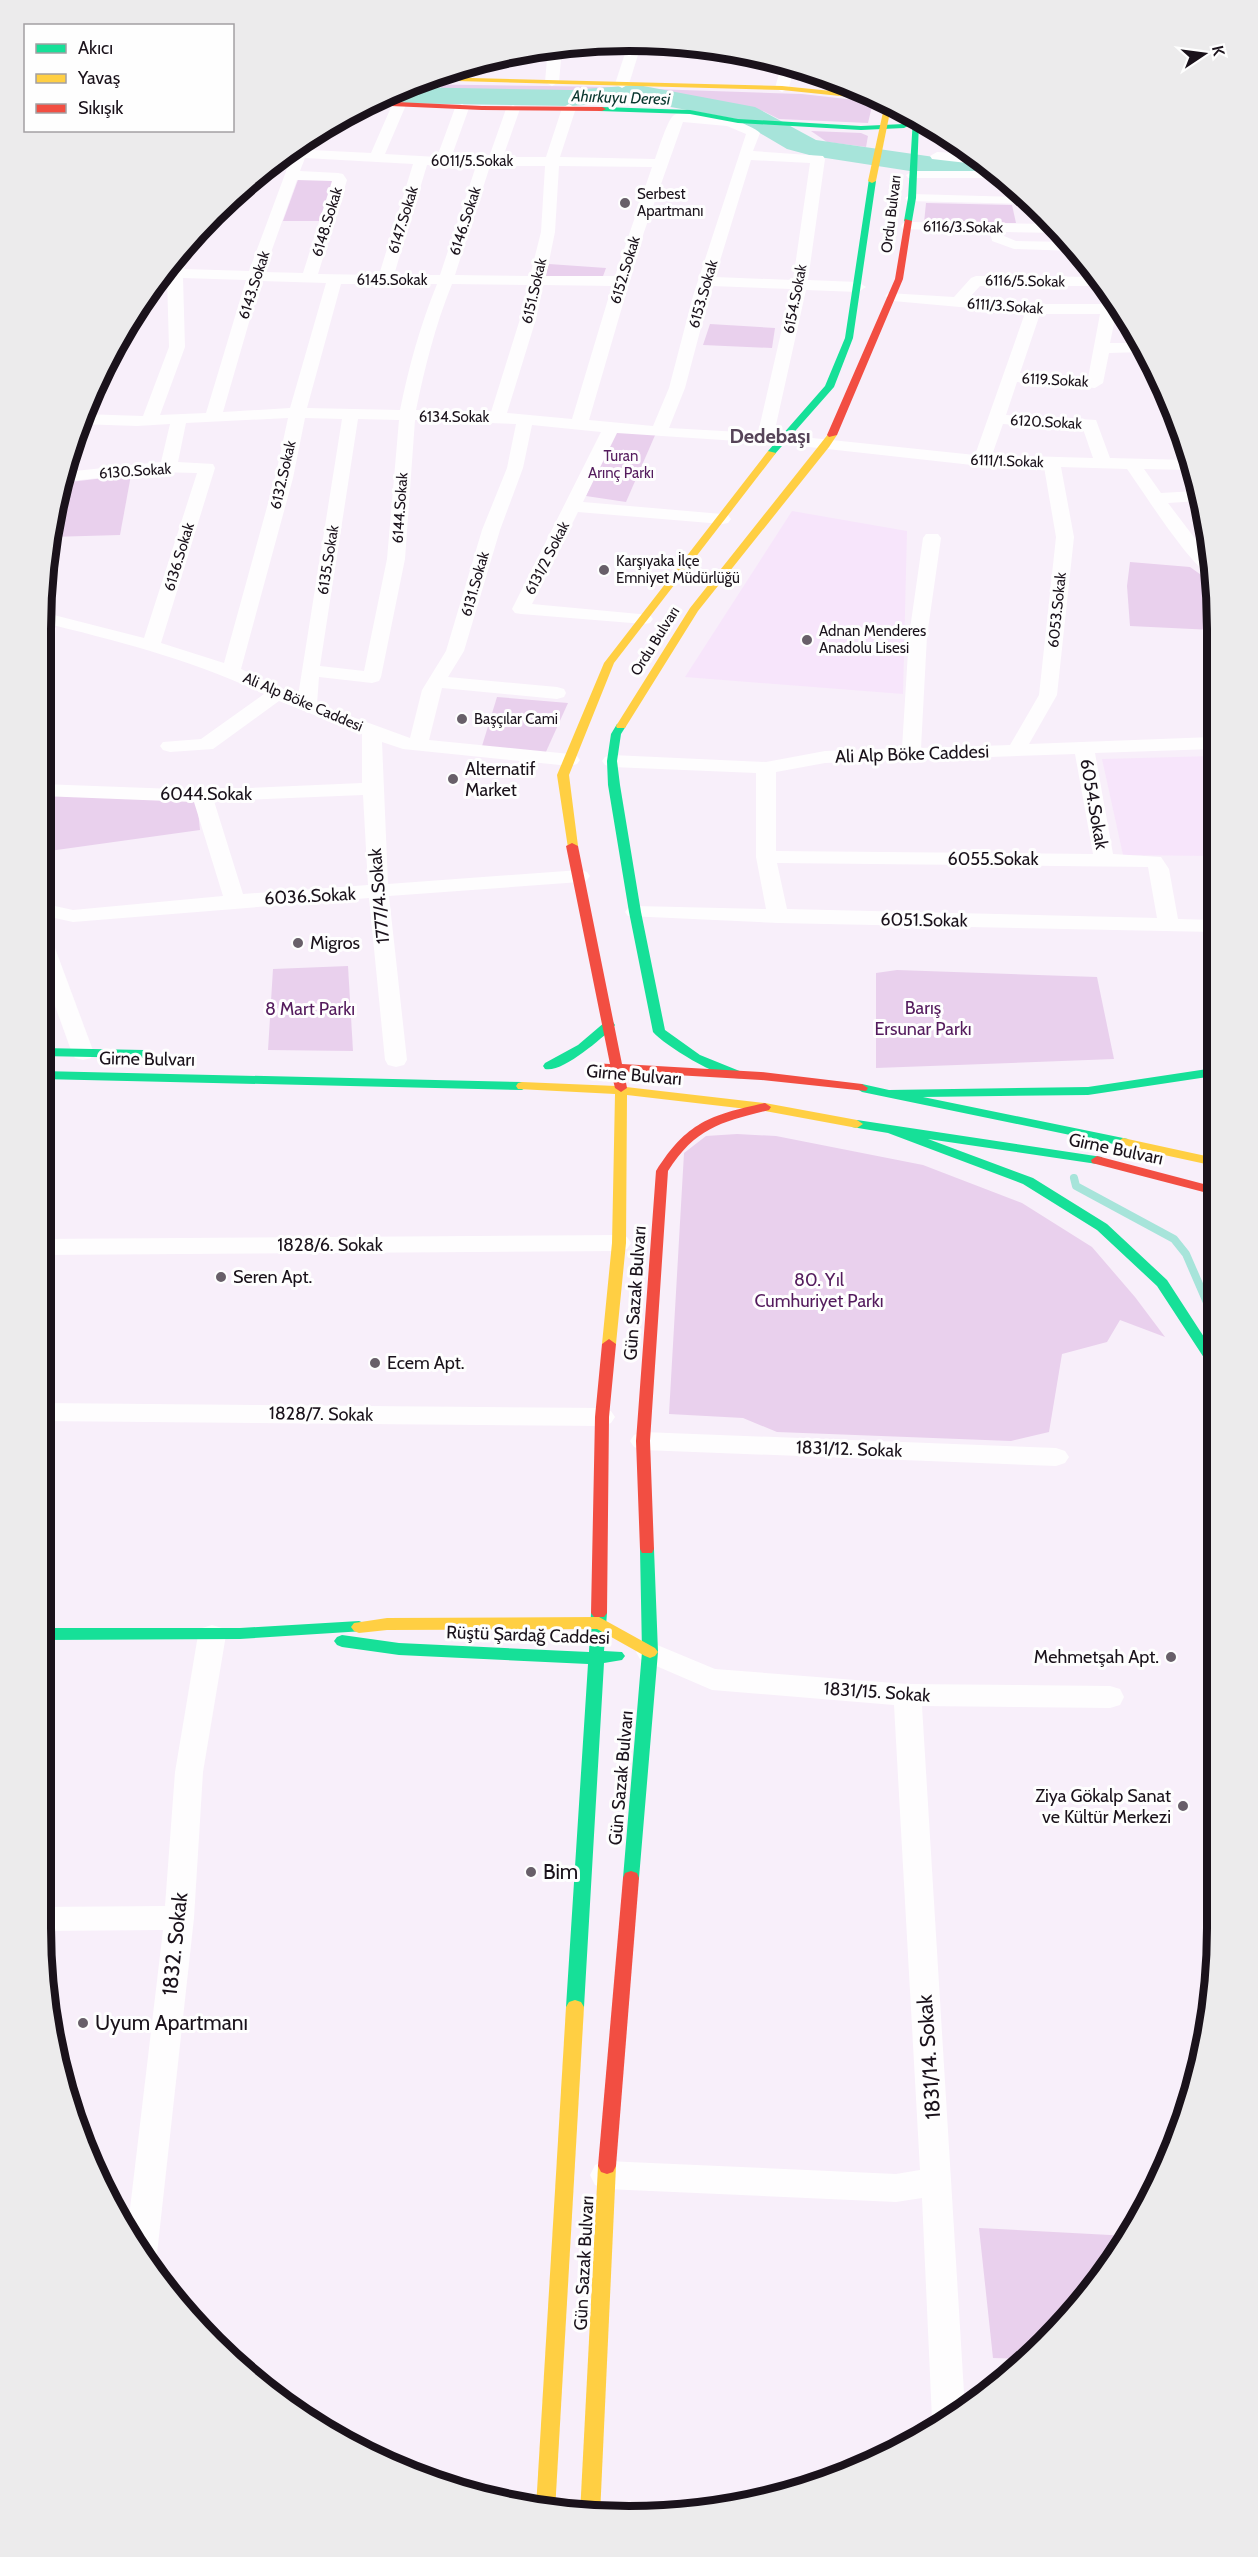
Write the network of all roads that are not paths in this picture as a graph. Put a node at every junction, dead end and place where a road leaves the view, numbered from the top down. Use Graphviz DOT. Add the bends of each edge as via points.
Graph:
graph roads {
  1 [pos="633,51"];
  2 [pos="554,56"];
  3 [pos="786,73"];
  4 [pos="461,77"];
  5 [pos="552,82"];
  6 [pos="622,84"];
  7 [pos="782,88"];
  8 [pos="850,95"];
  9 [pos="388,104"];
  10 [pos="399,105"];
  11 [pos="462,108"];
  12 [pos="513,108"];
  13 [pos="569,108"];
  14 [pos="886,112"];
  15 [pos="678,118"];
  16 [pos="909,124"];
  17 [pos="883,126"];
  18 [pos="915,126"];
  19 [pos="299,154"];
  20 [pos="745,155"];
  21 [pos="937,156"];
  22 [pos="962,157"];
  23 [pos="376,159"];
  24 [pos="292,160"];
  25 [pos="421,161"];
  26 [pos="552,161"];
  27 [pos="442,162"];
  28 [pos="489,162"];
  29 [pos="660,163"];
  30 [pos="913,166"];
  31 [pos="985,173"];
  32 [pos="291,175"];
  33 [pos="912,198"];
  34 [pos="1017,201"];
  35 [pos="908,226"];
  36 [pos="997,227"];
  37 [pos="1046,229"];
  38 [pos="1063,247"];
  39 [pos="173,273"];
  40 [pos="255,276"];
  41 [pos="170,278"];
  42 [pos="309,278"];
  43 [pos="335,279"];
  44 [pos="385,280"];
  45 [pos="446,280"];
  46 [pos="536,280"];
  47 [pos="621,281"];
  48 [pos="706,281"];
  49 [pos="1091,282"];
  50 [pos="800,283"];
  51 [pos="858,287"];
  52 [pos="892,296"];
  53 [pos="957,303"];
  54 [pos="1034,309"];
  55 [pos="1111,309"];
  56 [pos="1113,313"];
  57 [pos="1102,348"];
  58 [pos="1134,348"];
  59 [pos="1011,377"];
  60 [pos="297,413"];
  61 [pos="351,414"];
  62 [pos="213,417"];
  63 [pos="406,417"];
  64 [pos="498,417"];
  65 [pos="91,419"];
  66 [pos="179,419"];
  67 [pos="997,419"];
  68 [pos="150,420"];
  69 [pos="525,420"];
  70 [pos="579,425"];
  71 [pos="611,428"];
  72 [pos="659,432"];
  73 [pos="765,438"];
  74 [pos="782,439"];
  75 [pos="826,445"];
  76 [pos="982,460"];
  77 [pos="1052,462"];
  78 [pos="1103,463"];
  79 [pos="1132,464"];
  80 [pos="1183,465"];
  81 [pos="168,468"];
  82 [pos="207,468"];
  83 [pos="72,476"];
  84 [pos="1191,496"];
  85 [pos="1156,498"];
  86 [pos="573,506"];
  87 [pos="722,519"];
  88 [pos="932,538"];
  89 [pos="1191,547"];
  90 [pos="1201,547"];
  91 [pos="1203,560"];
  92 [pos="51,619"];
  93 [pos="644,619"];
  94 [pos="151,646"];
  95 [pos="231,671"];
  96 [pos="310,671"];
  97 [pos="436,682"];
  98 [pos="278,693"];
  99 [pos="557,693"];
  100 [pos="307,706"];
  101 [pos="372,731"];
  102 [pos="1207,743"];
  103 [pos="418,744"];
  104 [pos="170,746"];
  105 [pos="1084,748"];
  106 [pos="1016,750"];
  107 [pos="911,753"];
  108 [pos="570,760"];
  109 [pos="612,761"];
  110 [pos="766,768"];
  111 [pos="371,789"];
  112 [pos="51,790"];
  113 [pos="202,796"];
  114 [pos="766,857"];
  115 [pos="1104,860"];
  116 [pos="580,876"];
  117 [pos="377,892"];
  118 [pos="235,901"];
  119 [pos="51,911"];
  120 [pos="635,912"];
  121 [pos="778,917"];
  122 [pos="1169,925"];
  123 [pos="1207,926"];
  124 [pos="51,969"];
  125 [pos="609,1025"];
  126 [pos="51,1052"];
  127 [pos="83,1053"];
  128 [pos="153,1054"];
  129 [pos="396,1061"];
  130 [pos="616,1068"];
  131 [pos="1207,1073"];
  132 [pos="51,1075"];
  133 [pos="738,1075"];
  134 [pos="622,1090"];
  135 [pos="891,1093"];
  136 [pos="765,1107"];
  137 [pos="893,1130"];
  138 [pos="1207,1160"];
  139 [pos="1207,1189"];
  140 [pos="619,1244"];
  141 [pos="51,1247"];
  142 [pos="1207,1352"];
  143 [pos="51,1412"];
  144 [pos="602,1417"];
  145 [pos="643,1441"];
  146 [pos="1056,1457"];
  147 [pos="599,1623"];
  148 [pos="290,1633"];
  149 [pos="51,1634"];
  150 [pos="212,1635"];
  151 [pos="650,1652"];
  152 [pos="595,1658"];
  153 [pos="907,1695"];
  154 [pos="1110,1697"];
  155 [pos="51,1918"];
  156 [pos="179,1918"];
  157 [pos="606,2175"];
  158 [pos="937,2182"];
  159 [pos="143,2240"];
  160 [pos="949,2410"];
  161 [pos="547,2500"];
  162 [pos="590,2505"];
  1 -- 6 [label="street"];
  2 -- 5 [label="street"];
  3 -- 7 [label="street"];
  4 -- 5 [label="main road"];
  5 -- 6 [label="main road"];
  6 -- 7 [label="main road"];
  7 -- 8 [label="main road"];
  9 -- 10 [label="main road"];
  10 -- 11 [label="main road"];
  10 -- 23 [label="street"];
  11 -- 12 [label="main road"];
  11 -- 27 [label="street"];
  12 -- 13 [label="main road"];
  12 -- 28 [label="street, 6146.Sokak"];
  13 -- 17 [label="main road" via="664,110 738,121"];
  13 -- 26 [label="street, 6151.Sokak"];
  14 -- 17 [label="main road, Ordu Bulvarı"];
  15 -- 20 [label="street, 6153.Sokak" via="738,123 753,133"];
  15 -- 29 [label="street, 6152.Sokak"];
  16 -- 17 [label="main road"];
  17 -- 51 [label="main road, Ordu Bulvarı"];
  18 -- 30 [label="main road, Ordu Bulvarı"];
  19 -- 23 [label="street, 6011/5.Sokak"];
  20 -- 48 [label="street, 6153.Sokak"];
  20 -- 50 [label="street, 6154.Sokak" via="818,159"];
  21 -- 22 [label="street"];
  23 -- 25 [label="street, 6011/5.Sokak"];
  24 -- 32 [label="street, 6143.Sokak"];
  25 -- 27 [label="street, 6011/5.Sokak"];
  25 -- 44 [label="street, 6147.Sokak"];
  26 -- 28 [label="street, 6011/5.Sokak"];
  26 -- 29 [label="street, 6011/5.Sokak"];
  26 -- 46 [label="street, 6151.Sokak" via="548,232"];
  27 -- 28 [label="street, 6011/5.Sokak"];
  28 -- 45 [label="street, 6146.Sokak"];
  29 -- 47 [label="street, 6152.Sokak"];
  30 -- 31 [label="street"];
  30 -- 33 [label="main road, Ordu Bulvarı"];
  32 -- 40 [label="street, 6143.Sokak"];
  32 -- 42 [label="street, 6148.Sokak" via="340,180"];
  33 -- 34 [label="street"];
  33 -- 35 [label="main road, Ordu Bulvarı"];
  35 -- 36 [label="street, 6116/3.Sokak"];
  35 -- 52 [label="main road, Ordu Bulvarı" via="899,279"];
  36 -- 37 [label="street, 6116/3.Sokak"];
  36 -- 38 [label="street" via="997,238 1009,244"];
  39 -- 40 [label="street, 6145.Sokak"];
  40 -- 42 [label="street, 6145.Sokak"];
  40 -- 62 [label="street, 6143.Sokak"];
  41 -- 68 [label="street" via="177,347"];
  42 -- 43 [label="street, 6145.Sokak"];
  43 -- 44 [label="street, 6145.Sokak"];
  43 -- 60 [label="street, 6132.Sokak"];
  44 -- 45 [label="street, 6145.Sokak"];
  45 -- 46 [label="street, 6145.Sokak"];
  45 -- 63 [label="street, 6144.Sokak" via="429,322"];
  46 -- 47 [label="street, 6145.Sokak"];
  46 -- 64 [label="street, 6151.Sokak"];
  47 -- 70 [label="street, 6152.Sokak"];
  48 -- 50 [label="street"];
  48 -- 72 [label="street, 6153.Sokak" via="676,388"];
  49 -- 53 [label="street, 6116/5.Sokak" via="976,281"];
  50 -- 51 [label="street"];
  50 -- 73 [label="street, 6154.Sokak"];
  51 -- 74 [label="main road, Ordu Bulvarı" via="849,338 829,387"];
  52 -- 53 [label="street, 6111/3.Sokak"];
  52 -- 75 [label="main road, Ordu Bulvarı"];
  53 -- 54 [label="street, 6111/3.Sokak"];
  54 -- 55 [label="street, 6111/3.Sokak"];
  54 -- 59 [label="street"];
  56 -- 57 [label="street, 6119.Sokak"];
  57 -- 58 [label="street"];
  57 -- 59 [label="street, 6119.Sokak" via="1095,383"];
  59 -- 67 [label="street"];
  60 -- 61 [label="street, 6134.Sokak"];
  60 -- 62 [label="street, 6134.Sokak"];
  60 -- 95 [label="street, 6132.Sokak" via="284,478"];
  61 -- 63 [label="street, 6134.Sokak"];
  61 -- 96 [label="street, 6135.Sokak"];
  62 -- 66 [label="street, 6134.Sokak"];
  63 -- 64 [label="street, 6134.Sokak"];
  63 -- 96 [label="street, 6144.Sokak" via="396,559 372,677"];
  64 -- 69 [label="street, 6134.Sokak"];
  65 -- 68 [label="street, 6134.Sokak"];
  66 -- 68 [label="street, 6134.Sokak"];
  66 -- 81 [label="street"];
  67 -- 76 [label="street"];
  67 -- 78 [label="street, 6120.Sokak" via="1090,424"];
  69 -- 70 [label="street, 6134.Sokak"];
  69 -- 97 [label="street, 6131.Sokak" via="515,468 491,530 455,651"];
  70 -- 71 [label="street, 6134.Sokak"];
  71 -- 72 [label="street, 6134.Sokak"];
  71 -- 86 [label="street, 6131/2 Sokak"];
  72 -- 73 [label="street, 6134.Sokak"];
  73 -- 74 [label="street, 6134.Sokak"];
  74 -- 75 [label="street, 6134.Sokak"];
  74 -- 87 [label="main road, Ordu Bulvarı"];
  75 -- 76 [label="street, 6111/1.Sokak"];
  75 -- 109 [label="main road, Ordu Bulvarı" via="694,610 616,734"];
  76 -- 77 [label="street, 6111/1.Sokak"];
  77 -- 78 [label="street, 6111/1.Sokak"];
  77 -- 106 [label="street, 6053.Sokak" via="1065,537 1048,695"];
  78 -- 79 [label="street, 6111/1.Sokak"];
  79 -- 80 [label="street, 6111/1.Sokak"];
  79 -- 85 [label="street"];
  81 -- 82 [label="street, 6130.Sokak"];
  81 -- 83 [label="street, 6130.Sokak"];
  82 -- 94 [label="street, 6136.Sokak"];
  84 -- 85 [label="street"];
  85 -- 89 [label="street"];
  86 -- 87 [label="street"];
  86 -- 93 [label="street, 6131/2 Sokak" via="521,609"];
  87 -- 93 [label="main road, Ordu Bulvarı"];
  88 -- 107 [label="street" via="918,636"];
  89 -- 90 [label="street"];
  89 -- 91 [label="street"];
  92 -- 94 [label="street, Ali Alp Böke Caddesi"];
  93 -- 108 [label="main road, Ordu Bulvarı" via="609,663"];
  94 -- 95 [label="street, Ali Alp Böke Caddesi"];
  95 -- 98 [label="street, Ali Alp Böke Caddesi"];
  96 -- 100 [label="street, 6135.Sokak"];
  97 -- 99 [label="street"];
  97 -- 103 [label="street, 6131.Sokak"];
  98 -- 100 [label="street, Ali Alp Böke Caddesi"];
  98 -- 104 [label="street" via="206,745"];
  100 -- 101 [label="street, Ali Alp Böke Caddesi"];
  101 -- 103 [label="street, Ali Alp Böke Caddesi" via="403,743"];
  101 -- 111 [label="street, 1777/4.Sokak"];
  102 -- 105 [label="street, Ali Alp Böke Caddesi"];
  103 -- 108 [label="street, Ali Alp Böke Caddesi"];
  105 -- 106 [label="street, Ali Alp Böke Caddesi"];
  105 -- 115 [label="street, 6054.Sokak"];
  106 -- 107 [label="street, Ali Alp Böke Caddesi"];
  107 -- 110 [label="street, Ali Alp Böke Caddesi" via="825,757"];
  108 -- 116 [label="main road, Ordu Bulvarı" via="563,775"];
  109 -- 110 [label="street, Ali Alp Böke Caddesi"];
  109 -- 120 [label="main road, Ordu Bulvarı"];
  110 -- 114 [label="street"];
  111 -- 113 [label="street, 6044.Sokak"];
  111 -- 117 [label="street, 1777/4.Sokak"];
  112 -- 113 [label="street, 6044.Sokak"];
  113 -- 118 [label="street"];
  114 -- 115 [label="street, 6055.Sokak"];
  114 -- 121 [label="street"];
  115 -- 122 [label="street, 6055.Sokak" via="1154,861 1159,869"];
  116 -- 117 [label="street, 6036.Sokak"];
  116 -- 125 [label="main road, Ordu Bulvarı"];
  117 -- 118 [label="street, 6036.Sokak"];
  117 -- 129 [label="street, 1777/4.Sokak"];
  118 -- 119 [label="street, 6036.Sokak" via="73,916"];
  120 -- 121 [label="street, 6051.Sokak"];
  120 -- 133 [label="main road, Ordu Bulvarı" via="659,1032 696,1058"];
  121 -- 122 [label="street, 6051.Sokak"];
  122 -- 123 [label="street, 6051.Sokak"];
  124 -- 127 [label="street"];
  125 -- 130 [label="main road, Ordu Bulvarı"];
  125 -- 130 [label="main road, Girne Bulvarı" via="582,1048 543,1066"];
  126 -- 127 [label="main road, Girne Bulvarı"];
  127 -- 128 [label="main road, Girne Bulvarı"];
  130 -- 133 [label="main road, Girne Bulvarı"];
  130 -- 134 [label="main road, Ordu Bulvarı"];
  131 -- 135 [label="main road" via="1088,1091"];
  132 -- 134 [label="main road, Girne Bulvarı"];
  133 -- 135 [label="main road, Girne Bulvarı"];
  134 -- 136 [label="main road, Girne Bulvarı"];
  134 -- 140 [label="main road, Gün Sazak Bulvarı"];
  135 -- 138 [label="main road, Girne Bulvarı"];
  136 -- 137 [label="main road, Girne Bulvarı"];
  136 -- 145 [label="main road, Gün Sazak Bulvarı" via="704,1123 683,1136 662,1171"];
  137 -- 139 [label="main road, Girne Bulvarı" via="1107,1162"];
  137 -- 142 [label="main road" via="1028,1181 1102,1227 1162,1283"];
  140 -- 141 [label="street, 1828/6. Sokak"];
  140 -- 144 [label="main road, Gün Sazak Bulvarı"];
  143 -- 144 [label="street, 1828/7. Sokak"];
  144 -- 147 [label="main road, Gün Sazak Bulvarı"];
  145 -- 146 [label="street, 1831/12. Sokak"];
  145 -- 151 [label="main road, Gün Sazak Bulvarı"];
  147 -- 148 [label="main road, Rüştü Şardağ Caddesi" via="387,1624"];
  147 -- 151 [label="main road, Rüştü Şardağ Caddesi"];
  147 -- 152 [label="main road, Gün Sazak Bulvarı"];
  148 -- 150 [label="main road, Rüştü Şardağ Caddesi"];
  148 -- 152 [label="main road, Rüştü Şardağ Caddesi" via="399,1649"];
  149 -- 150 [label="main road, Rüştü Şardağ Caddesi"];
  150 -- 156 [label="street, 1832. Sokak" via="189,1772"];
  151 -- 152 [label="main road, Rüştü Şardağ Caddesi"];
  151 -- 153 [label="street, 1831/15. Sokak" via="712,1679"];
  151 -- 157 [label="main road, Gün Sazak Bulvarı"];
  152 -- 161 [label="main road, Gün Sazak Bulvarı"];
  153 -- 154 [label="street, 1831/15. Sokak"];
  153 -- 158 [label="street, 1831/14. Sokak"];
  155 -- 156 [label="street"];
  156 -- 159 [label="street, 1832. Sokak"];
  157 -- 158 [label="street" via="896,2188"];
  157 -- 162 [label="main road, Gün Sazak Bulvarı"];
  158 -- 160 [label="street, 1831/14. Sokak"];
}
